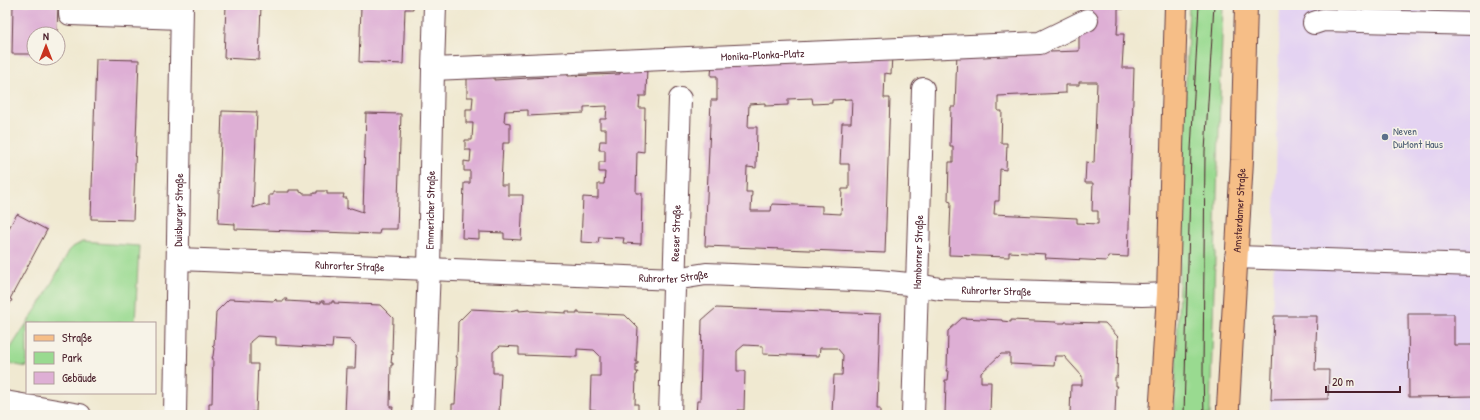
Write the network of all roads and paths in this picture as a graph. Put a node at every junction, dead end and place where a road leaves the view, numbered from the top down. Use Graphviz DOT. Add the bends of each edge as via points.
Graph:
graph roads {
  1 [pos="70,5"];
  2 [pos="435,5"];
  3 [pos="1176,5"];
  4 [pos="1246,5"];
  5 [pos="181,12"];
  6 [pos="1087,20"];
  7 [pos="1314,23"];
  8 [pos="1475,24"];
  9 [pos="433,69"];
  10 [pos="923,89"];
  11 [pos="680,99"];
  12 [pos="1236,257"];
  13 [pos="178,259"];
  14 [pos="1475,266"];
  15 [pos="429,268"];
  16 [pos="675,279"];
  17 [pos="918,285"];
  18 [pos="1168,294"];
  19 [pos="5,402"];
  20 [pos="80,415"];
  21 [pos="175,415"];
  22 [pos="424,415"];
  23 [pos="670,415"];
  24 [pos="913,415"];
  25 [pos="1160,415"];
  26 [pos="1228,415"];
  1 -- 5 [label="street" via="70,14"];
  2 -- 9 [label="street, Emmericher Straße"];
  3 -- 18 [label="main road"];
  4 -- 12 [label="main road, Amsterdamer Straße" via="1242,160"];
  5 -- 13 [label="street, Duisburger Straße"];
  6 -- 9 [label="street, Monika-Plonka-Platz" via="1040,43"];
  7 -- 8 [label="street" via="1323,20"];
  9 -- 15 [label="street, Emmericher Straße"];
  10 -- 17 [label="street, Hamborner Straße"];
  11 -- 16 [label="street, Reeser Straße"];
  12 -- 14 [label="street"];
  12 -- 26 [label="main road, Amsterdamer Straße"];
  13 -- 15 [label="street, Ruhrorter Straße"];
  13 -- 21 [label="street, Duisburger Straße"];
  15 -- 16 [label="street, Ruhrorter Straße"];
  15 -- 22 [label="street, Emmericher Straße"];
  16 -- 17 [label="street, Ruhrorter Straße" via="706,274"];
  16 -- 23 [label="street, Reeser Straße"];
  17 -- 18 [label="street, Ruhrorter Straße" via="948,289"];
  17 -- 24 [label="street, Hamborner Straße"];
  18 -- 25 [label="main road"];
  19 -- 20 [label="street"];
}
